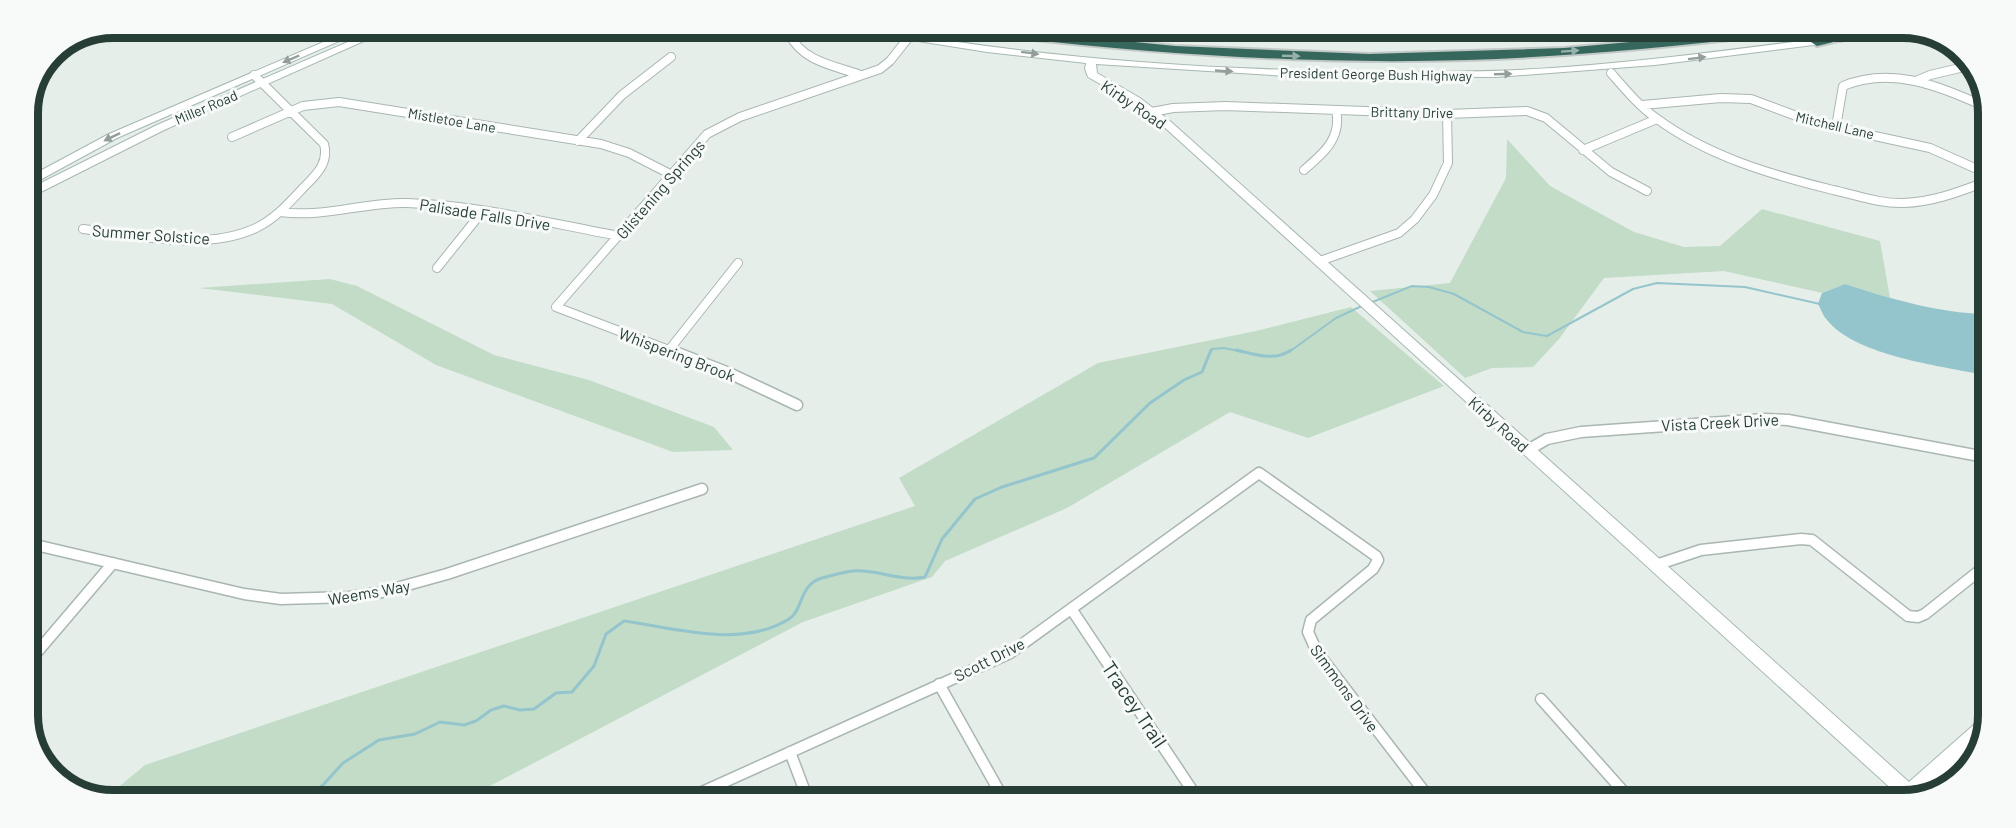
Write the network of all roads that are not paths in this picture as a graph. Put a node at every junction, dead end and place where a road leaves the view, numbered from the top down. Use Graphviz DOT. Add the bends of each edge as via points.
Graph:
graph roads {
  1 [pos="343,38"];
  2 [pos="362,38"];
  3 [pos="791,38"];
  4 [pos="896,38"];
  5 [pos="1058,38"];
  6 [pos="1715,38"];
  7 [pos="1834,38"];
  8 [pos="1847,38"];
  9 [pos="906,41"];
  10 [pos="1817,42"];
  11 [pos="671,57"];
  12 [pos="1091,61"];
  13 [pos="1963,67"];
  14 [pos="1611,73"];
  15 [pos="858,74"];
  16 [pos="257,79"];
  17 [pos="1916,81"];
  18 [pos="1978,104"];
  19 [pos="1642,105"];
  20 [pos="1336,110"];
  21 [pos="289,111"];
  22 [pos="1152,112"];
  23 [pos="1447,114"];
  24 [pos="1658,119"];
  25 [pos="1836,127"];
  26 [pos="232,137"];
  27 [pos="578,141"];
  28 [pos="1583,150"];
  29 [pos="1304,170"];
  30 [pos="1978,170"];
  31 [pos="672,175"];
  32 [pos="38,177"];
  33 [pos="1978,184"];
  34 [pos="38,189"];
  35 [pos="1647,190"];
  36 [pos="280,212"];
  37 [pos="482,212"];
  38 [pos="83,229"];
  39 [pos="619,236"];
  40 [pos="1320,261"];
  41 [pos="738,263"];
  42 [pos="437,267"];
  43 [pos="556,307"];
  44 [pos="669,350"];
  45 [pos="797,405"];
  46 [pos="1528,450"];
  47 [pos="1978,456"];
  48 [pos="1259,473"];
  49 [pos="702,489"];
  50 [pos="38,546"];
  51 [pos="113,564"];
  52 [pos="1656,565"];
  53 [pos="1978,572"];
  54 [pos="1071,610"];
  55 [pos="38,651"];
  56 [pos="939,684"];
  57 [pos="1541,699"];
  58 [pos="1970,749"];
  59 [pos="790,752"];
  60 [pos="706,790"];
  61 [pos="804,790"];
  62 [pos="999,790"];
  63 [pos="1193,790"];
  64 [pos="1423,790"];
  65 [pos="1622,790"];
  66 [pos="1897,790"];
  67 [pos="1914,790"];
  1 -- 16 [label="main road, Miller Road, one-way"];
  2 -- 16 [label="main road, Miller Road"];
  3 -- 15 [label="street" via="812,60"];
  4 -- 9 [label="main road, President George Bush Highway"];
  5 -- 6 [label="highway, one-way" via="1172,50 1361,57 1564,52"];
  7 -- 10 [label="highway"];
  8 -- 10 [label="main road, President George Bush Highway"];
  9 -- 12 [label="main road, President George Bush Highway, one-way"];
  9 -- 15 [label="street, Glistening Springs" via="880,69"];
  12 -- 10 [label="main road, President George Bush Highway, one-way" via="1233,71 1455,76 1674,61"];
  11 -- 27 [label="street" via="638,80 594,120"];
  12 -- 22 [label="main road, Kirby Road" via="1092,75"];
  13 -- 17 [label="street"];
  14 -- 19 [label="street"];
  15 -- 31 [label="street, Glistening Springs" via="719,127"];
  16 -- 21 [label="street, Summer Solstice"];
  16 -- 32 [label="main road, Miller Road, one-way" via="113,136"];
  16 -- 34 [label="main road, Miller Road"];
  17 -- 18 [label="street"];
  17 -- 25 [label="street" via="1875,76 1857,78 1843,86"];
  19 -- 24 [label="street"];
  19 -- 25 [label="street, Mitchell Lane" via="1751,99"];
  20 -- 22 [label="street, Brittany Drive" via="1203,106"];
  20 -- 23 [label="street, Brittany Drive"];
  20 -- 29 [label="street" via="1339,125 1335,140"];
  21 -- 26 [label="street, Mistletoe Lane"];
  21 -- 27 [label="street, Mistletoe Lane" via="320,102 339,102"];
  21 -- 36 [label="street, Summer Solstice" via="324,144 327,159"];
  22 -- 40 [label="main road, Kirby Road"];
  23 -- 28 [label="street, Brittany Drive" via="1538,113"];
  23 -- 40 [label="street" via="1448,163 1433,195 1415,219 1399,233"];
  24 -- 28 [label="street"];
  24 -- 33 [label="street" via="1774,175 1882,201 1920,201"];
  25 -- 30 [label="street, Mitchell Lane" via="1930,148"];
  27 -- 31 [label="street, Mistletoe Lane" via="617,148"];
  28 -- 35 [label="street, Brittany Drive" via="1624,180"];
  31 -- 39 [label="street, Glistening Springs"];
  36 -- 37 [label="street, Palisade Falls Drive" via="313,216 402,203"];
  36 -- 38 [label="street, Summer Solstice" via="256,228 218,239"];
  37 -- 39 [label="street, Palisade Falls Drive"];
  37 -- 42 [label="street"];
  39 -- 43 [label="street, Glistening Springs"];
  40 -- 46 [label="main road, Kirby Road"];
  41 -- 44 [label="street"];
  43 -- 44 [label="street, Whispering Brook"];
  44 -- 45 [label="street, Whispering Brook"];
  46 -- 47 [label="street, Vista Creek Drive" via="1547,440 1581,432 1765,419"];
  46 -- 52 [label="main road, Kirby Road"];
  48 -- 54 [label="street, Scott Drive"];
  48 -- 64 [label="street, Simmons Drive" via="1376,556 1373,569 1311,620 1308,636"];
  49 -- 51 [label="street, Weems Way" via="412,586 362,597 275,600"];
  50 -- 51 [label="street, Weems Way"];
  51 -- 55 [label="street"];
  52 -- 53 [label="street" via="1701,550 1812,540 1908,616 1918,617"];
  52 -- 66 [label="main road, Kirby Road"];
  54 -- 56 [label="street, Scott Drive" via="1010,652"];
  54 -- 63 [label="street, Tracey Trail"];
  56 -- 59 [label="street, Scott Drive"];
  56 -- 62 [label="street"];
  57 -- 65 [label="street"];
  58 -- 67 [label="main road"];
  59 -- 60 [label="street, Scott Drive"];
  59 -- 61 [label="street"];
}
